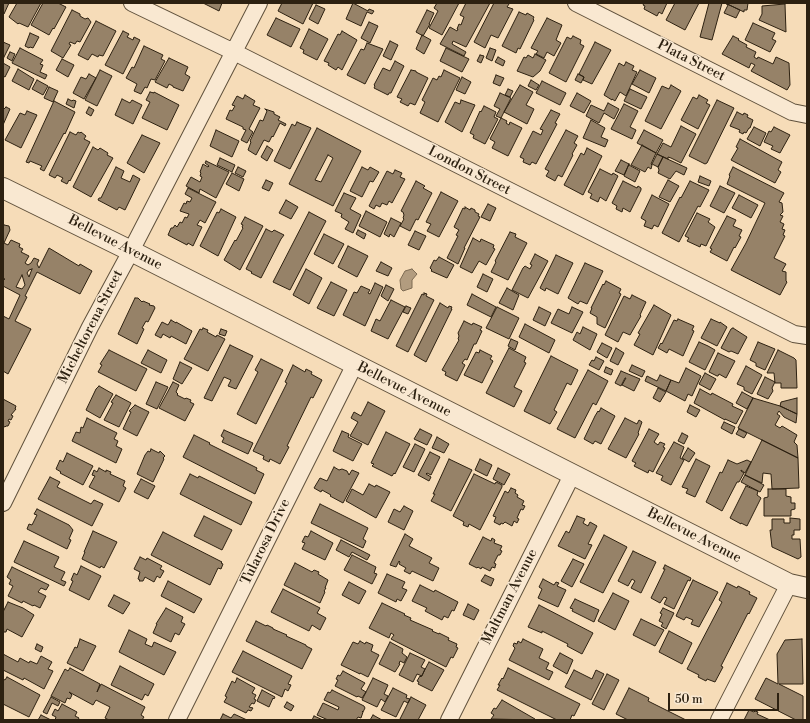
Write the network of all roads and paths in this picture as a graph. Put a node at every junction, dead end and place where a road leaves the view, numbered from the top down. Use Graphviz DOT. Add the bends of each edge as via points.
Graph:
graph roads {
  1 [pos="132,3"];
  2 [pos="259,3"];
  3 [pos="576,3"];
  4 [pos="234,52"];
  5 [pos="807,115"];
  6 [pos="3,188"];
  7 [pos="132,251"];
  8 [pos="807,336"];
  9 [pos="355,364"];
  10 [pos="572,475"];
  11 [pos="3,503"];
  12 [pos="798,586"];
  13 [pos="177,720"];
  14 [pos="449,720"];
  15 [pos="719,720"];
  1 -- 4 [label="street, London Street"];
  2 -- 4 [label="street, Micheltorena Street"];
  3 -- 5 [label="street, Plata Street" via="792,112"];
  4 -- 7 [label="street, Micheltorena Street"];
  4 -- 8 [label="street, London Street" via="794,334"];
  6 -- 7 [label="street, Bellevue Avenue"];
  7 -- 9 [label="street, Bellevue Avenue"];
  7 -- 11 [label="street, Micheltorena Street" via="90,327"];
  9 -- 10 [label="street, Bellevue Avenue"];
  9 -- 13 [label="street, Tularosa Drive"];
  10 -- 12 [label="street, Bellevue Avenue"];
  10 -- 14 [label="street, Maltman Avenue"];
  12 -- 15 [label="street"];
}
